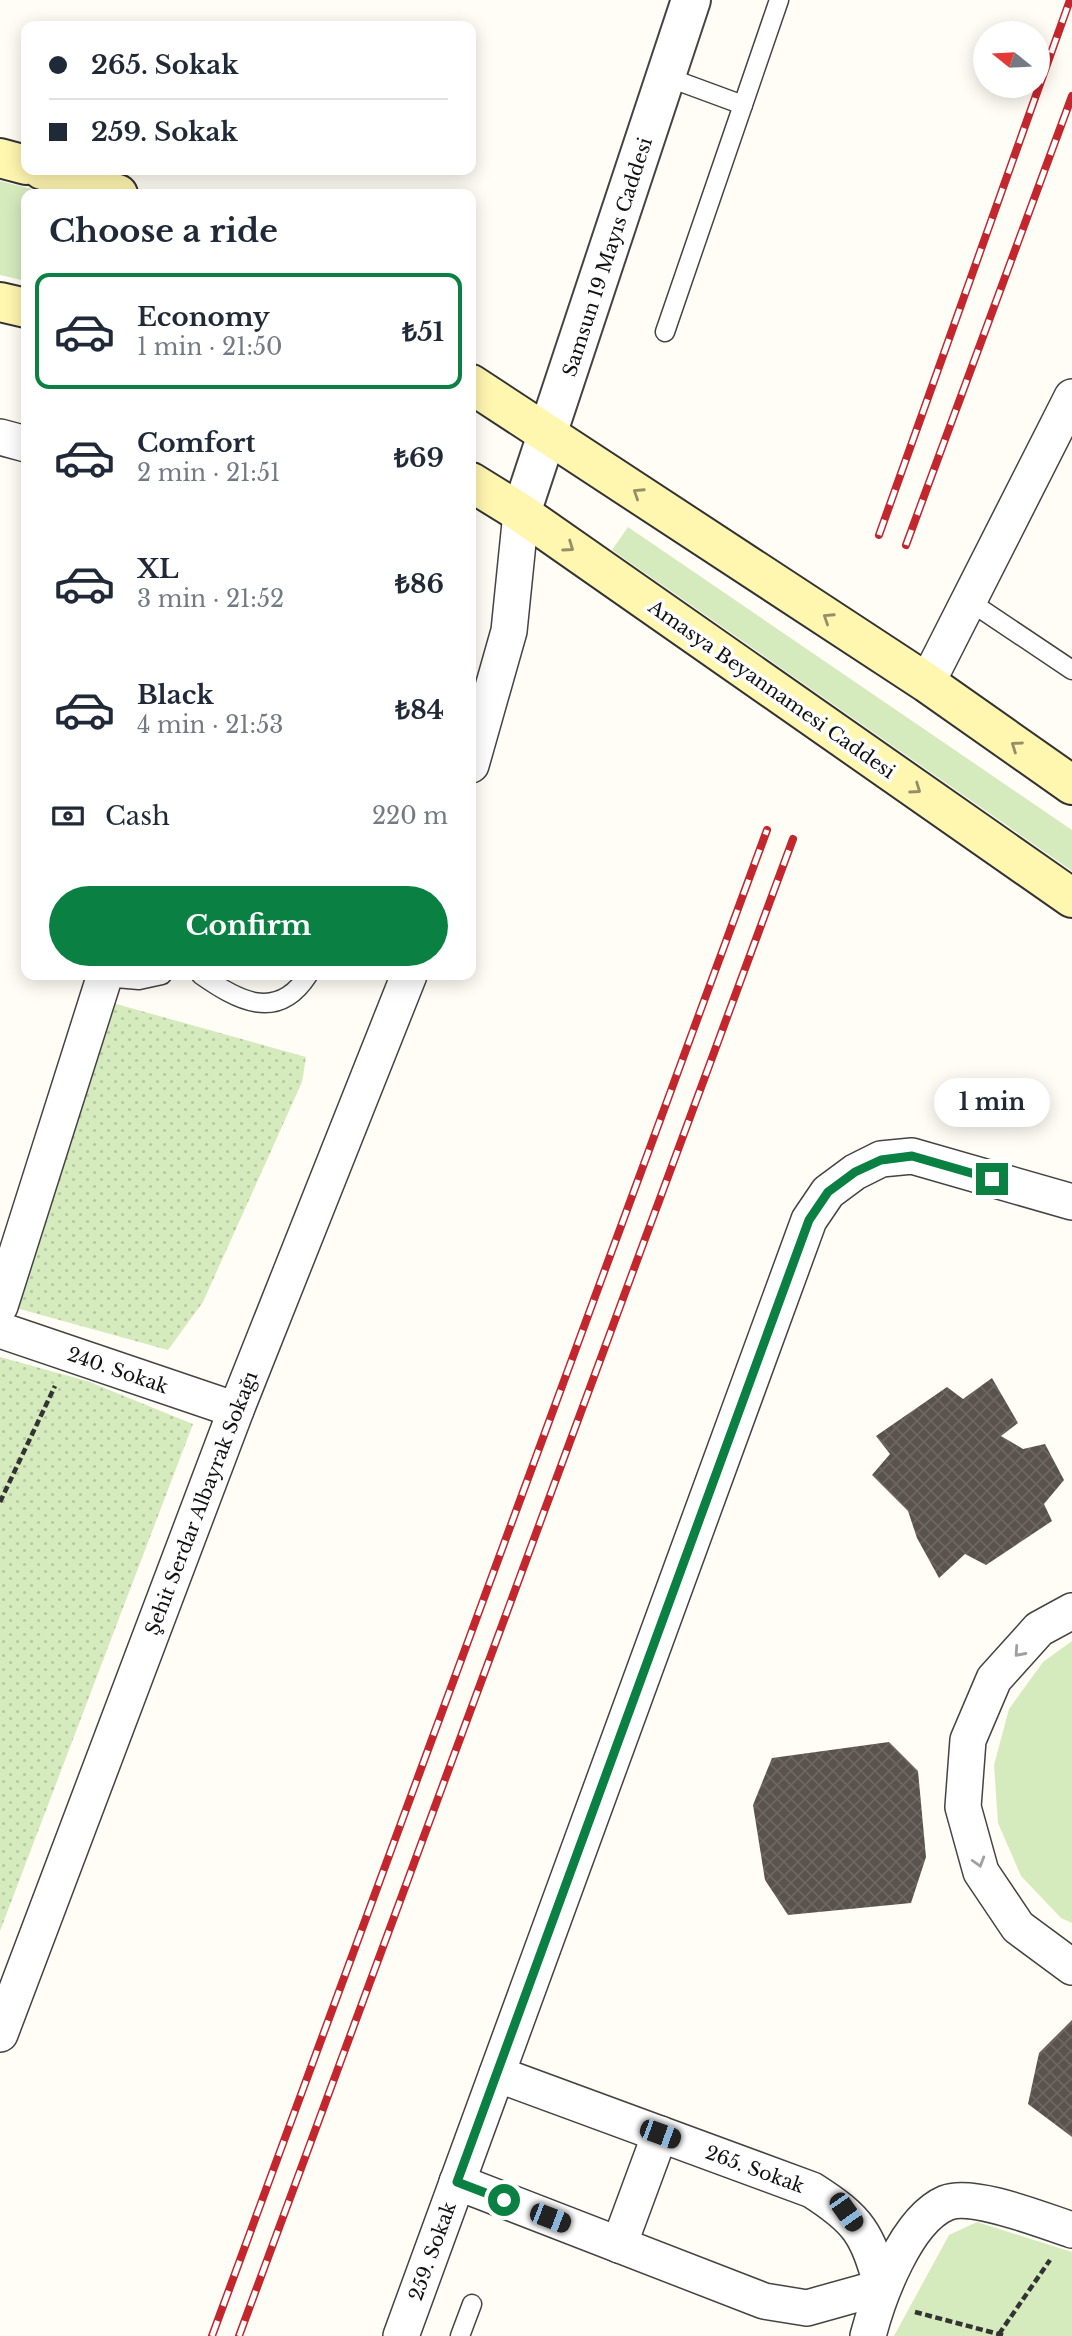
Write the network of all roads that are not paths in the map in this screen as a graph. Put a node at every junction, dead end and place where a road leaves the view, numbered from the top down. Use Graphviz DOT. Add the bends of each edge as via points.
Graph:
graph roads {
  1 [pos="691,0"];
  2 [pos="779,0"];
  3 [pos="667,77"];
  4 [pos="743,105"];
  5 [pos="0,158"];
  6 [pos="21,164"];
  7 [pos="58,175"];
  8 [pos="102,189"];
  9 [pos="0,302"];
  10 [pos="21,307"];
  11 [pos="665,332"];
  12 [pos="476,387"];
  13 [pos="1072,397"];
  14 [pos="548,434"];
  15 [pos="0,437"];
  16 [pos="21,443"];
  17 [pos="476,485"];
  18 [pos="521,513"];
  19 [pos="969,601"];
  20 [pos="1072,670"];
  21 [pos="927,683"];
  22 [pos="476,747"];
  23 [pos="1072,785"];
  24 [pos="1072,898"];
  25 [pos="104,980"];
  26 [pos="208,980"];
  27 [pos="303,980"];
  28 [pos="407,980"];
  29 [pos="1072,1202"];
  30 [pos="0,1306"];
  31 [pos="0,1330"];
  32 [pos="236,1410"];
  33 [pos="1072,1611"];
  34 [pos="1072,1967"];
  35 [pos="0,2034"];
  36 [pos="497,2074"];
  37 [pos="660,2134"];
  38 [pos="457,2182"];
  39 [pos="1071,2230"];
  40 [pos="619,2245"];
  41 [pos="879,2295"];
  42 [pos="472,2304"];
  43 [pos="401,2336"];
  44 [pos="460,2336"];
  45 [pos="868,2336"];
  1 -- 3 [label="street, Samsun 19 Mayıs Caddesi"];
  2 -- 4 [label="lane"];
  3 -- 4 [label="lane"];
  3 -- 14 [label="street, Samsun 19 Mayıs Caddesi"];
  4 -- 11 [label="lane"];
  5 -- 6 [label="main road"];
  7 -- 8 [label="main road"];
  9 -- 10 [label="main road"];
  12 -- 14 [label="main road"];
  13 -- 19 [label="street"];
  14 -- 18 [label="street, Samsun 19 Mayıs Caddesi"];
  21 -- 14 [label="main road, one-way"];
  15 -- 16 [label="street"];
  17 -- 18 [label="main road, Amasya Beyannamesi Caddesi"];
  18 -- 22 [label="street" via="509,631"];
  18 -- 24 [label="main road, Amasya Beyannamesi Caddesi, one-way"];
  19 -- 20 [label="lane"];
  19 -- 21 [label="street"];
  23 -- 21 [label="main road, one-way"];
  25 -- 30 [label="street"];
  26 -- 27 [label="lane" via="257,1004 283,998"];
  28 -- 32 [label="street, Şehit Serdar Albayrak Sokağı"];
  29 -- 36 [label="street, 259. Sokak" via="912,1156 881,1160 855,1172 828,1192 809,1220"];
  31 -- 32 [label="street, 240. Sokak"];
  32 -- 35 [label="street, Şehit Serdar Albayrak Sokağı"];
  33 -- 34 [label="street, one-way" via="1039,1629 994,1679 968,1740 963,1807 981,1872 1003,1905 1018,1927"];
  36 -- 37 [label="street, 265. Sokak"];
  36 -- 38 [label="street, 259. Sokak"];
  37 -- 40 [label="street"];
  37 -- 41 [label="street, 265. Sokak" via="812,2190 846,2212 871,2247"];
  38 -- 40 [label="street"];
  38 -- 43 [label="street, 259. Sokak"];
  39 -- 41 [label="street" via="986,2203 947,2203 924,2221 894,2263"];
  40 -- 41 [label="street" via="764,2301 807,2308"];
  41 -- 45 [label="street"];
  42 -- 44 [label="lane"];
}
